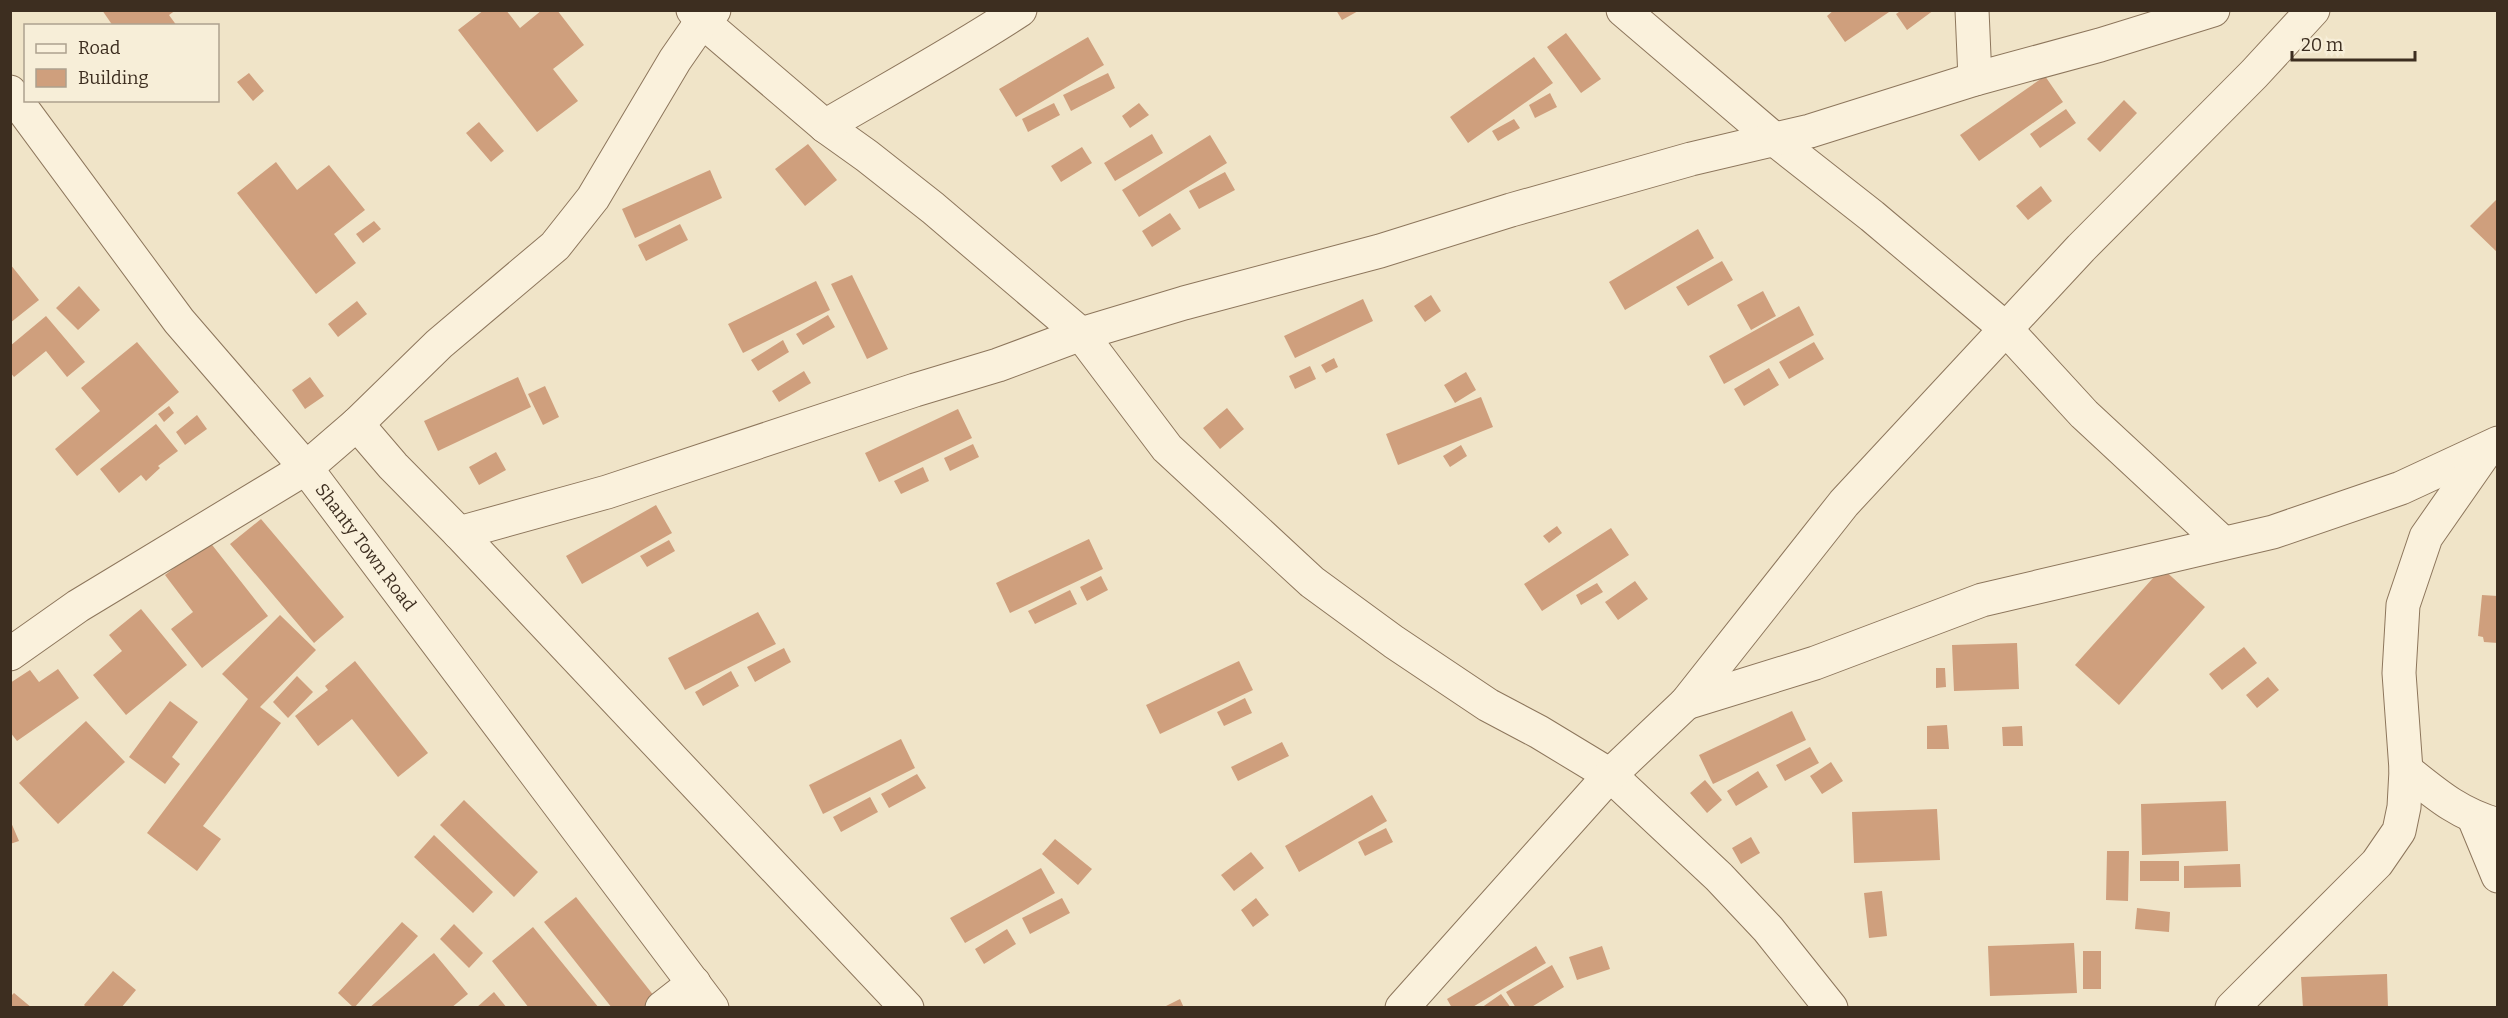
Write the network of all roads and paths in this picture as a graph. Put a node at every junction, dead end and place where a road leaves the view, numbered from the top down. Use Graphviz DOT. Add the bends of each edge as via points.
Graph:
graph roads {
  1 [pos="1020,10"];
  2 [pos="1623,10"];
  3 [pos="1972,10"];
  4 [pos="2213,10"];
  5 [pos="2313,10"];
  6 [pos="703,14"];
  7 [pos="1976,79"];
  8 [pos="10,92"];
  9 [pos="825,126"];
  10 [pos="1774,139"];
  11 [pos="2005,328"];
  12 [pos="1081,334"];
  13 [pos="357,424"];
  14 [pos="2492,446"];
  15 [pos="306,468"];
  16 [pos="459,533"];
  17 [pos="2223,543"];
  18 [pos="10,654"];
  19 [pos="1686,703"];
  20 [pos="2406,770"];
  21 [pos="1610,776"];
  22 [pos="2486,822"];
  23 [pos="2498,876"];
  24 [pos="703,995"];
  25 [pos="662,1008"];
  26 [pos="907,1008"];
  27 [pos="1401,1008"];
  28 [pos="1831,1008"];
  29 [pos="2232,1008"];
  1 -- 9 [label="street" via="957,52"];
  2 -- 10 [label="street"];
  3 -- 7 [label="street"];
  4 -- 7 [label="street"];
  5 -- 11 [label="street"];
  6 -- 9 [label="street"];
  6 -- 13 [label="street" via="593,198 555,246 440,344"];
  7 -- 10 [label="street"];
  8 -- 15 [label="street, Shanty Town Road" via="178,321"];
  9 -- 12 [label="street" via="933,208"];
  10 -- 11 [label="street"];
  10 -- 12 [label="street" via="1691,159"];
  11 -- 17 [label="street" via="2084,414"];
  11 -- 19 [label="street" via="1844,503"];
  12 -- 16 [label="street" via="998,365 607,492"];
  12 -- 21 [label="street" via="1167,448 1312,582 1488,705"];
  13 -- 15 [label="street"];
  13 -- 16 [label="street"];
  14 -- 17 [label="street" via="2401,488 2329,514"];
  14 -- 20 [label="street" via="2426,537 2403,604 2399,673"];
  15 -- 18 [label="street" via="78,606"];
  15 -- 24 [label="street, Shanty Town Road"];
  16 -- 26 [label="street"];
  17 -- 19 [label="street" via="1983,600 1815,663"];
  19 -- 21 [label="street"];
  20 -- 22 [label="street" via="2451,807"];
  20 -- 29 [label="street" via="2399,831 2378,863"];
  21 -- 27 [label="street"];
  21 -- 28 [label="street" via="1735,894"];
  22 -- 23 [label="street"];
  24 -- 25 [label="street"];
}
